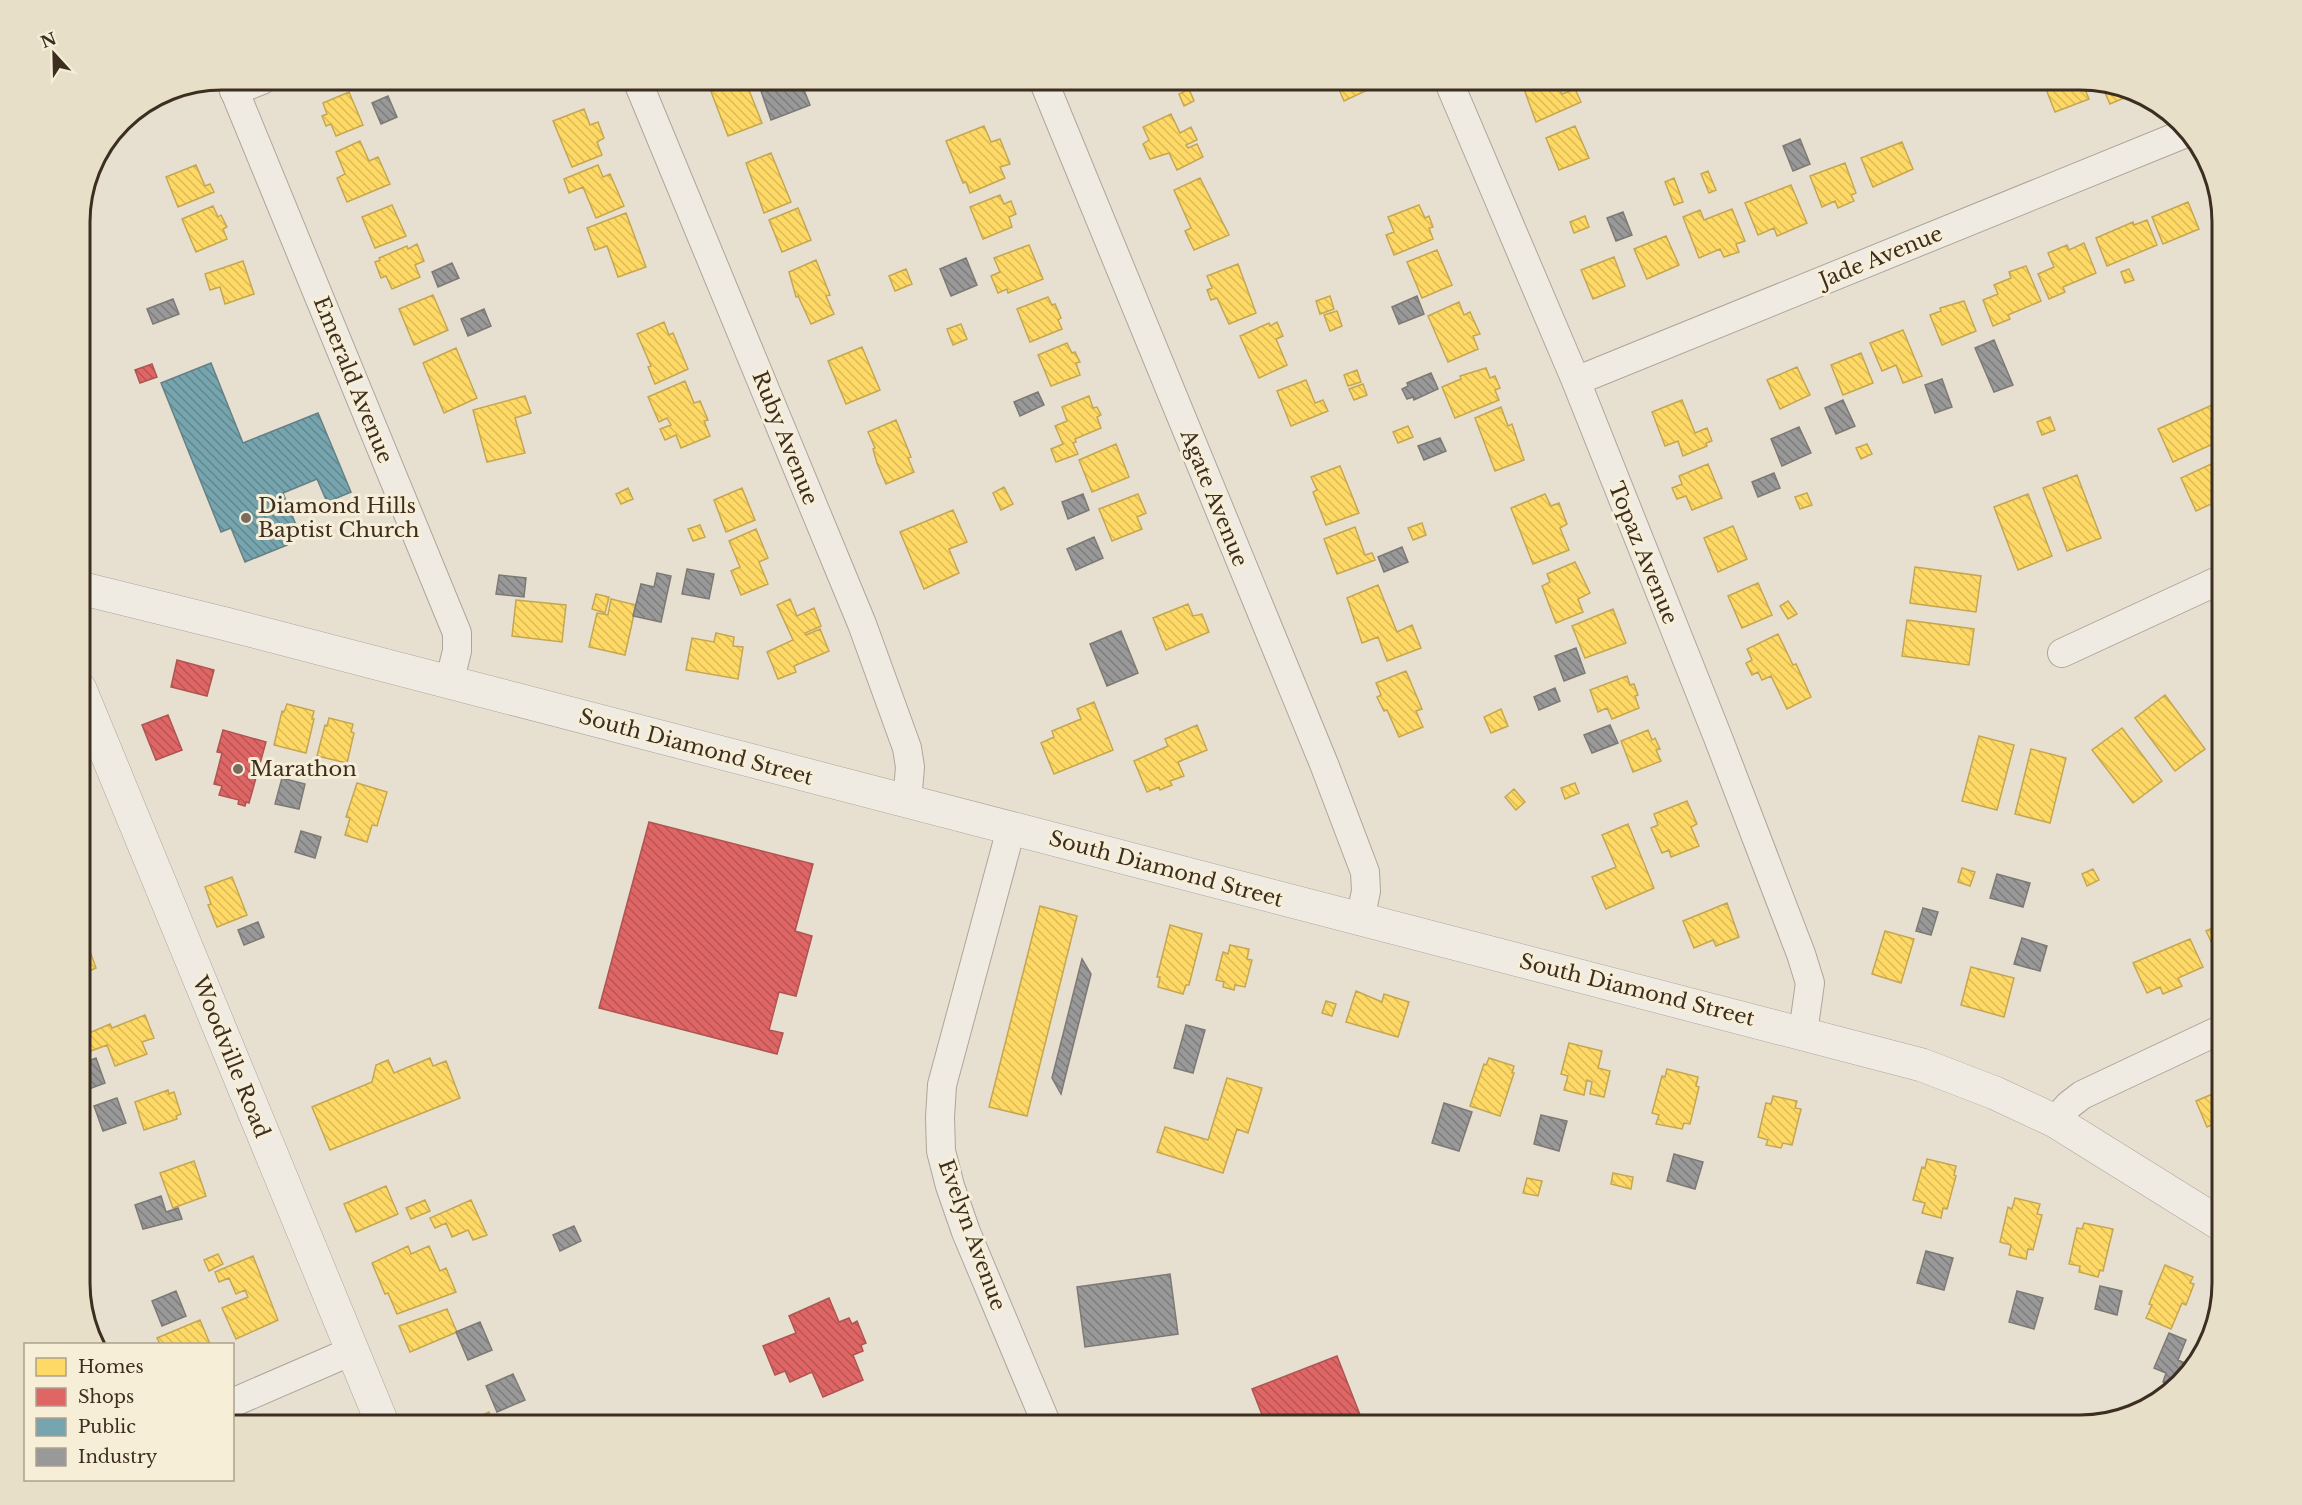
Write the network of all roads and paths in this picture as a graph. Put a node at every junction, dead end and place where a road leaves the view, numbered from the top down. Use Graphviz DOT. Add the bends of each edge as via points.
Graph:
graph roads {
  1 [pos="234,90"];
  2 [pos="641,90"];
  3 [pos="1047,90"];
  4 [pos="1452,90"];
  5 [pos="2180,136"];
  6 [pos="1576,381"];
  7 [pos="2212,584"];
  8 [pos="90,590"];
  9 [pos="2062,653"];
  10 [pos="449,683"];
  11 [pos="90,712"];
  12 [pos="907,802"];
  13 [pos="1011,829"];
  14 [pos="1360,920"];
  15 [pos="1803,1033"];
  16 [pos="2212,1034"];
  17 [pos="2055,1121"];
  18 [pos="2212,1218"];
  19 [pos="352,1351"];
  20 [pos="234,1402"];
  21 [pos="379,1415"];
  22 [pos="1043,1415"];
  1 -- 10 [label="street, Emerald Avenue" via="457,633"];
  2 -- 12 [label="street, Ruby Avenue" via="862,624 907,748"];
  3 -- 14 [label="street, Agate Avenue" via="1365,872"];
  4 -- 6 [label="street, Topaz Avenue"];
  5 -- 6 [label="street, Jade Avenue"];
  6 -- 15 [label="street, Topaz Avenue" via="1801,954 1810,983"];
  7 -- 9 [label="street"];
  8 -- 10 [label="street, South Diamond Street"];
  10 -- 12 [label="street, South Diamond Street"];
  11 -- 19 [label="street, Woodville Road"];
  12 -- 13 [label="street, South Diamond Street"];
  13 -- 14 [label="street, South Diamond Street"];
  13 -- 22 [label="street, Evelyn Avenue" via="942,1085 941,1151 966,1232"];
  14 -- 15 [label="street, South Diamond Street"];
  15 -- 17 [label="street, South Diamond Street" via="1922,1065"];
  16 -- 17 [label="street" via="2082,1095"];
  17 -- 18 [label="street, South Diamond Street"];
  19 -- 20 [label="street"];
  19 -- 21 [label="street, Woodville Road"];
}
